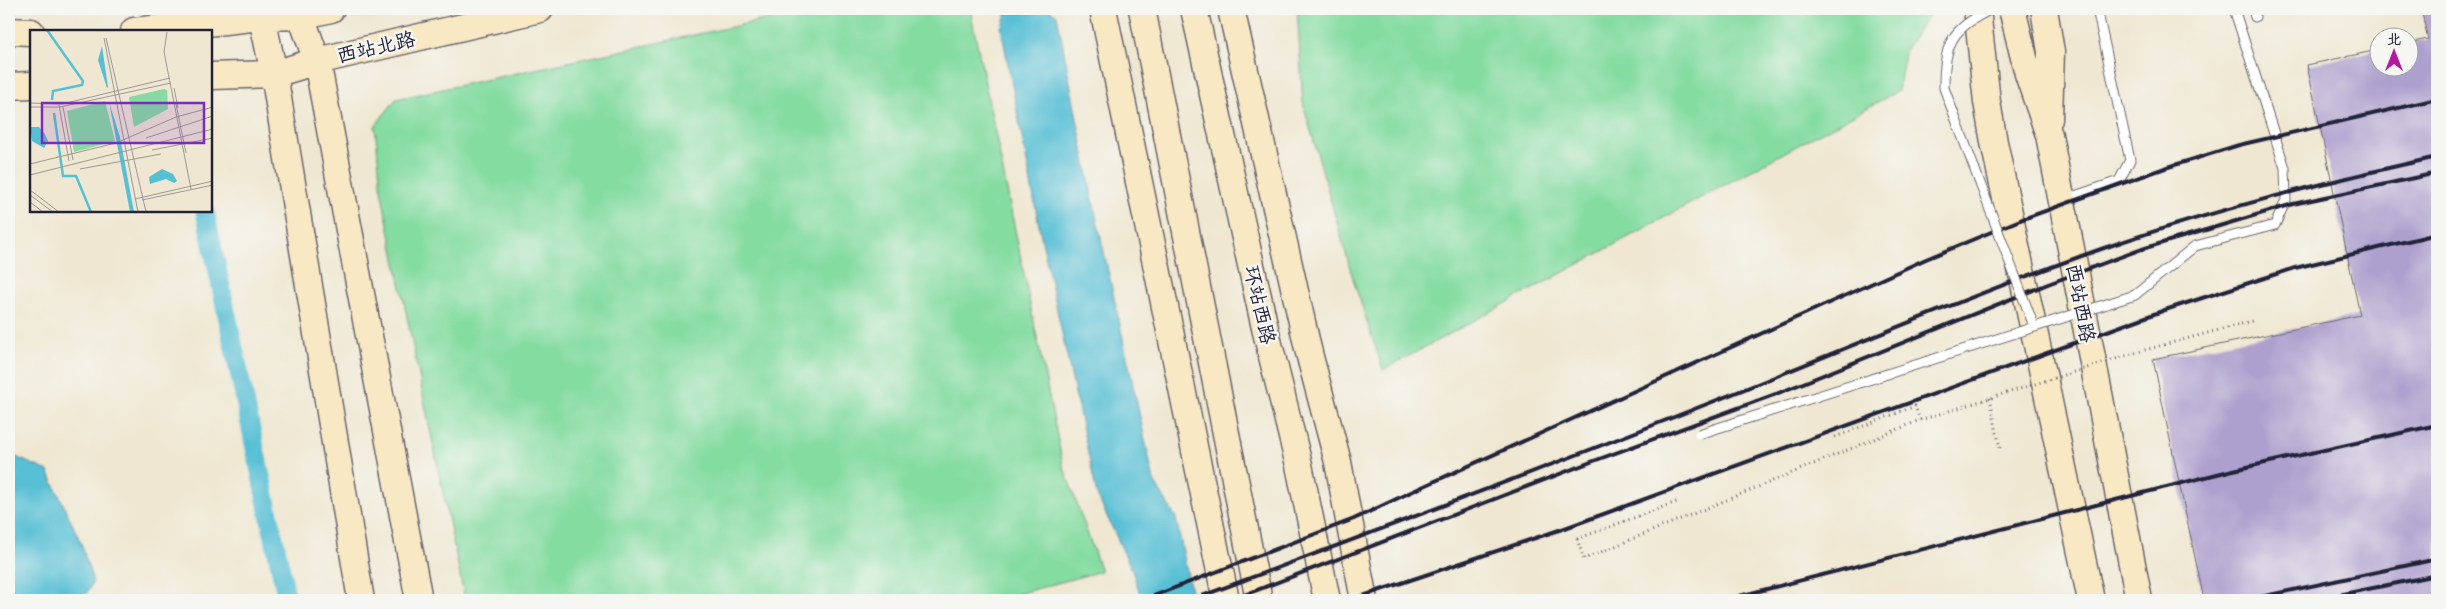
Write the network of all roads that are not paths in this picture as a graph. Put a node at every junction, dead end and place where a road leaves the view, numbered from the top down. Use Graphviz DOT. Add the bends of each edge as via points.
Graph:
graph roads {
  1 [pos="331,9"];
  2 [pos="540,9"];
  3 [pos="1103,9"];
  4 [pos="1142,9"];
  5 [pos="1194,9"];
  6 [pos="1231,9"];
  7 [pos="1977,9"];
  8 [pos="1992,9"];
  9 [pos="2012,9"];
  10 [pos="2044,9"];
  11 [pos="2098,9"];
  12 [pos="2234,9"];
  13 [pos="301,16"];
  14 [pos="262,17"];
  15 [pos="143,30"];
  16 [pos="9,31"];
  17 [pos="30,32"];
  18 [pos="2020,40"];
  19 [pos="1981,44"];
  20 [pos="317,61"];
  21 [pos="274,74"];
  22 [pos="212,76"];
  23 [pos="30,85"];
  24 [pos="9,86"];
  25 [pos="2049,135"];
  26 [pos="2061,200"];
  27 [pos="2032,320"];
  28 [pos="1699,434"];
  29 [pos="361,600"];
  30 [pos="419,600"];
  31 [pos="1226,600"];
  32 [pos="1259,600"];
  33 [pos="1327,600"];
  34 [pos="1364,600"];
  35 [pos="2091,600"];
  36 [pos="2139,600"];
  1 -- 13 [label="main road"];
  2 -- 20 [label="main road, 西站北路"];
  3 -- 31 [label="main road"];
  4 -- 32 [label="main road"];
  5 -- 33 [label="main road, 环站西路"];
  6 -- 34 [label="main road" via="1307,344 1338,462"];
  7 -- 19 [label="main road"];
  8 -- 27 [label="lane, bridge" via="1972,18 1952,39 1944,62 1944,88"];
  9 -- 18 [label="main road, 西站西路"];
  10 -- 25 [label="main road" via="2050,52"];
  11 -- 26 [label="lane" via="2130,160 2119,181"];
  12 -- 28 [label="lane, bridge" via="2285,168 2286,200 2275,225 2195,246 2136,295"];
  13 -- 14 [label="main road"];
  13 -- 20 [label="main road"];
  14 -- 15 [label="main road"];
  14 -- 21 [label="main road"];
  16 -- 17 [label="main road"];
  18 -- 19 [label="main road"];
  18 -- 25 [label="main road, 西站西路"];
  19 -- 27 [label="main road" via="1993,134"];
  20 -- 21 [label="main road, 西站北路"];
  20 -- 30 [label="main road"];
  21 -- 22 [label="main road, 西站北路"];
  21 -- 29 [label="main road"];
  23 -- 24 [label="main road"];
  25 -- 26 [label="main road, 西站西路"];
  26 -- 36 [label="main road, 西站西路"];
  27 -- 35 [label="main road"];
}
